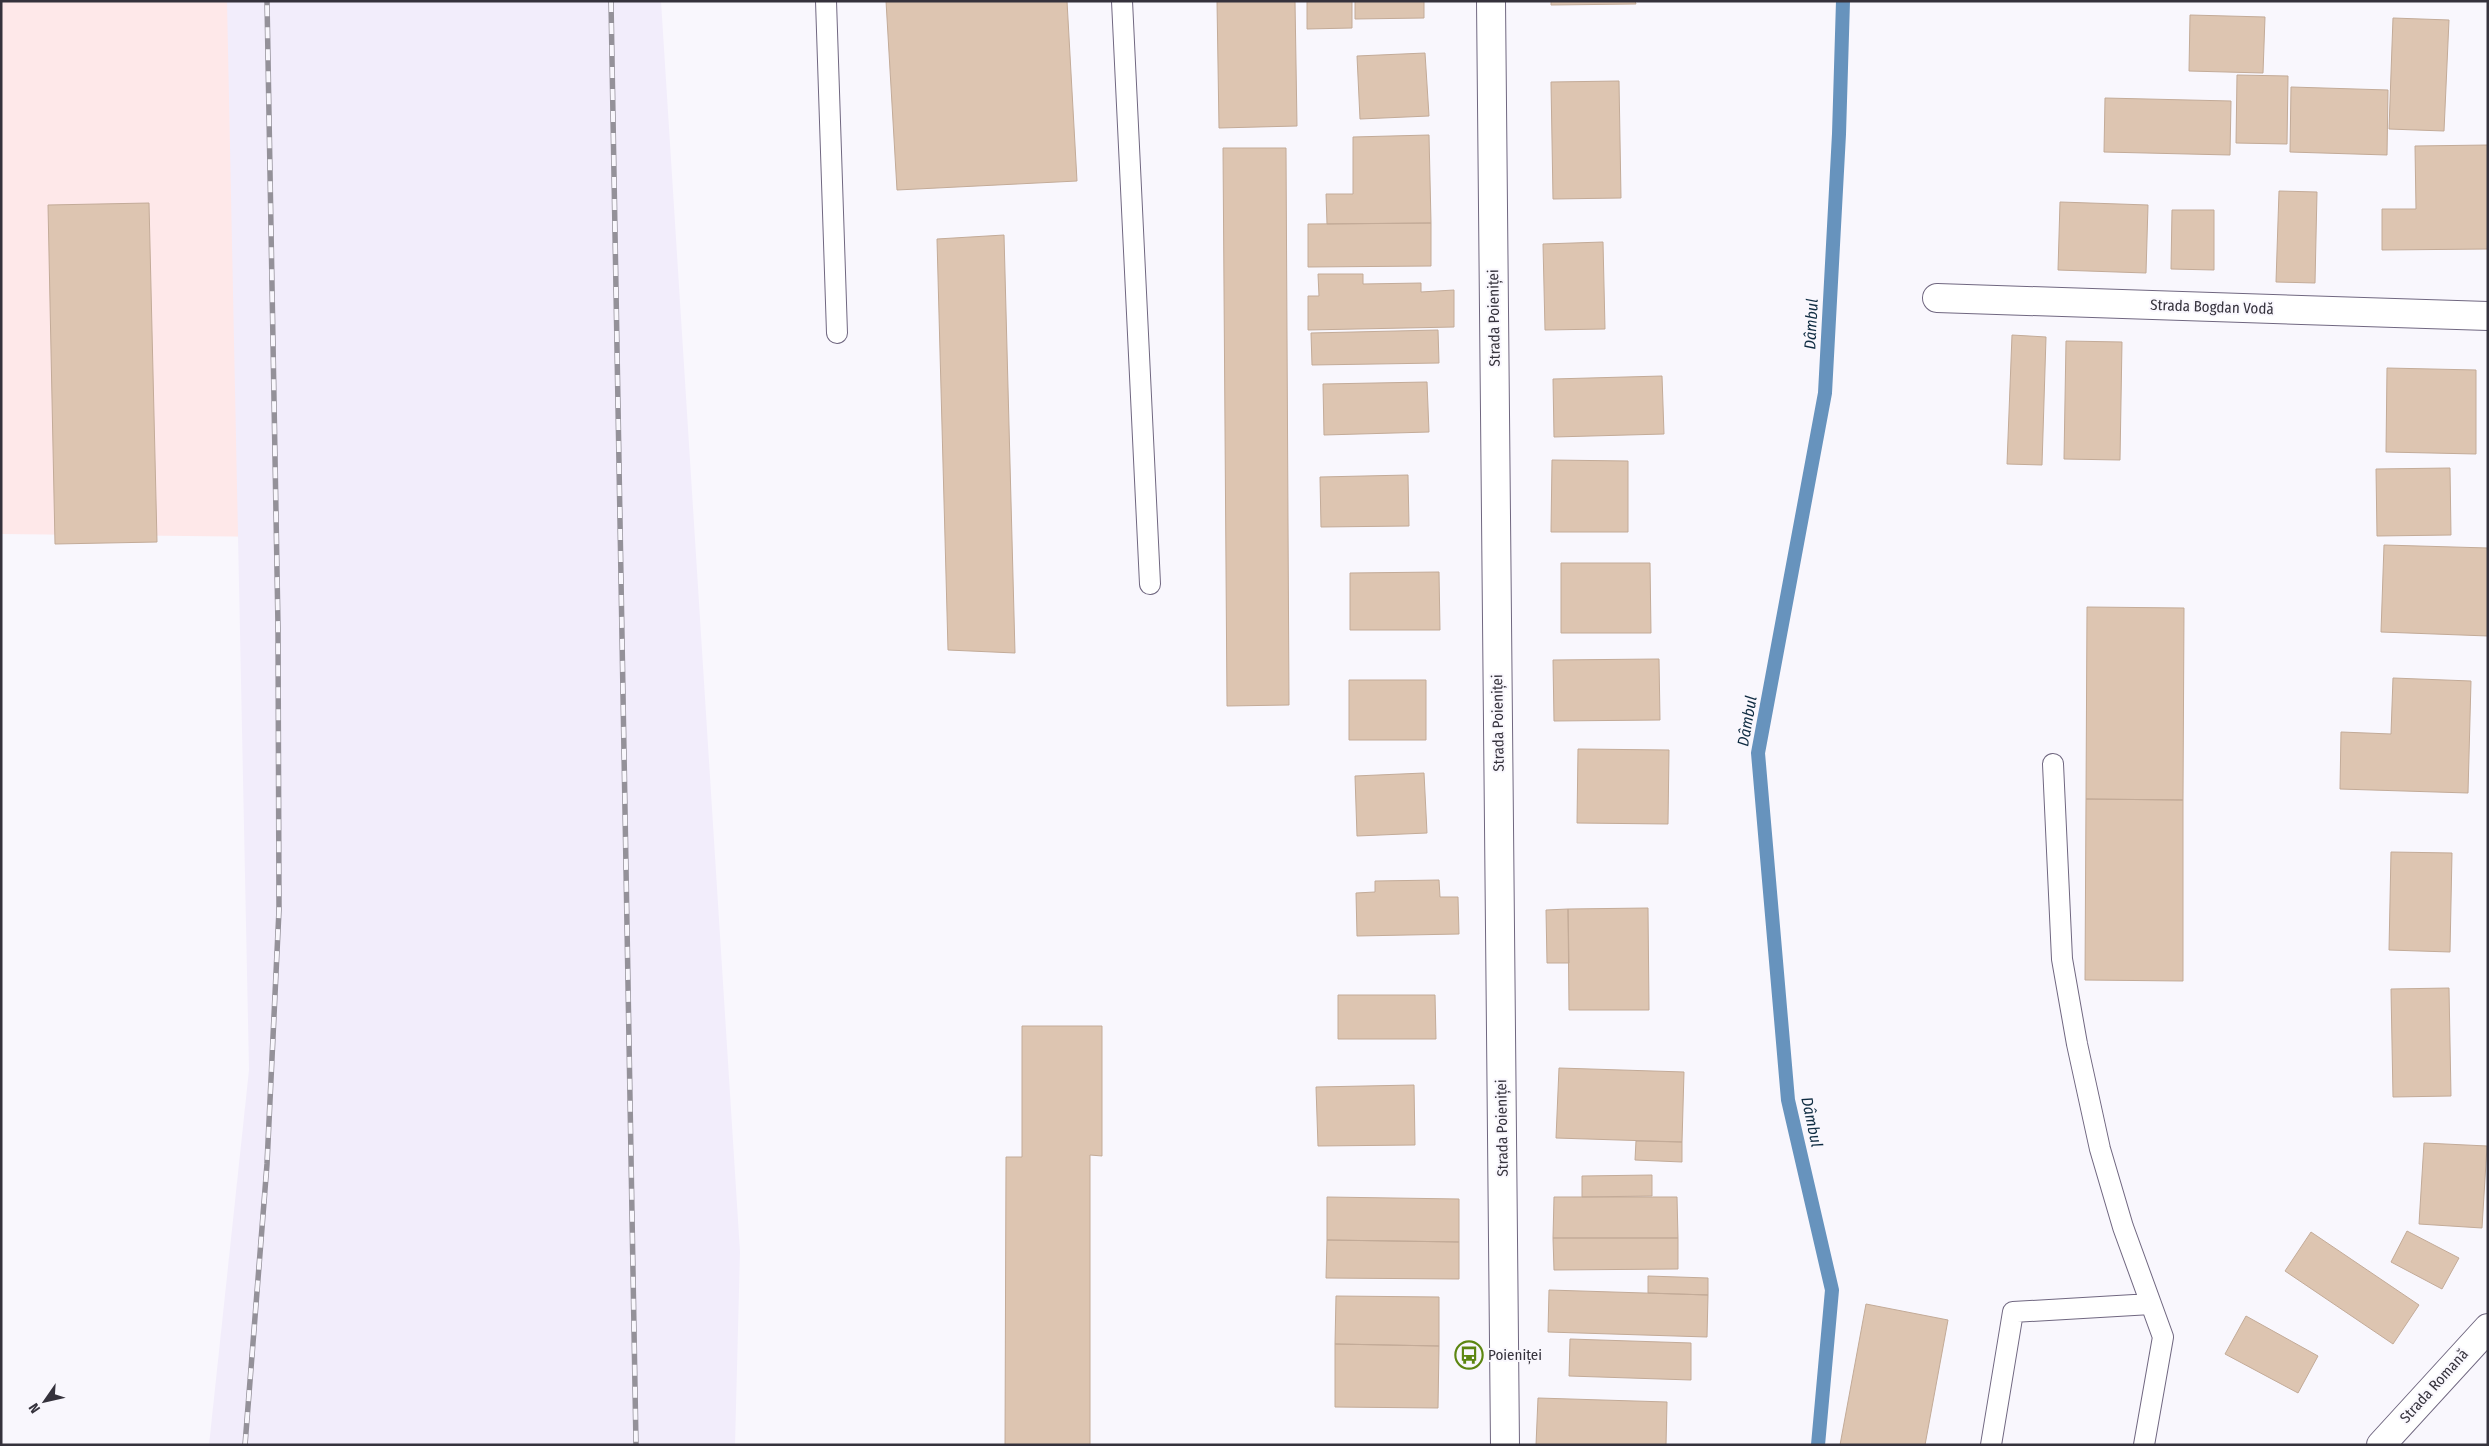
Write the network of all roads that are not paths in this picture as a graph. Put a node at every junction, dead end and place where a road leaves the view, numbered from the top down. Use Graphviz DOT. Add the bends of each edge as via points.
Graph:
graph roads {
  1 [pos="826,1"];
  2 [pos="1122,1"];
  3 [pos="1491,1"];
  4 [pos="1937,298"];
  5 [pos="2488,316"];
  6 [pos="837,333"];
  7 [pos="1150,584"];
  8 [pos="2053,764"];
  9 [pos="2151,1304"];
  10 [pos="2488,1328"];
  11 [pos="1505,1445"];
  12 [pos="1991,1445"];
  13 [pos="2144,1445"];
  14 [pos="2381,1445"];
  1 -- 6 [label="lane"];
  2 -- 7 [label="lane"];
  3 -- 11 [label="street, Strada Poieniței"];
  4 -- 5 [label="street, Strada Bogdan Vodă"];
  8 -- 9 [label="lane" via="2064,968 2100,1149"];
  9 -- 12 [label="lane" via="2014,1312"];
  9 -- 13 [label="lane" via="2163,1337"];
  10 -- 14 [label="street, Strada Romană"];
}
